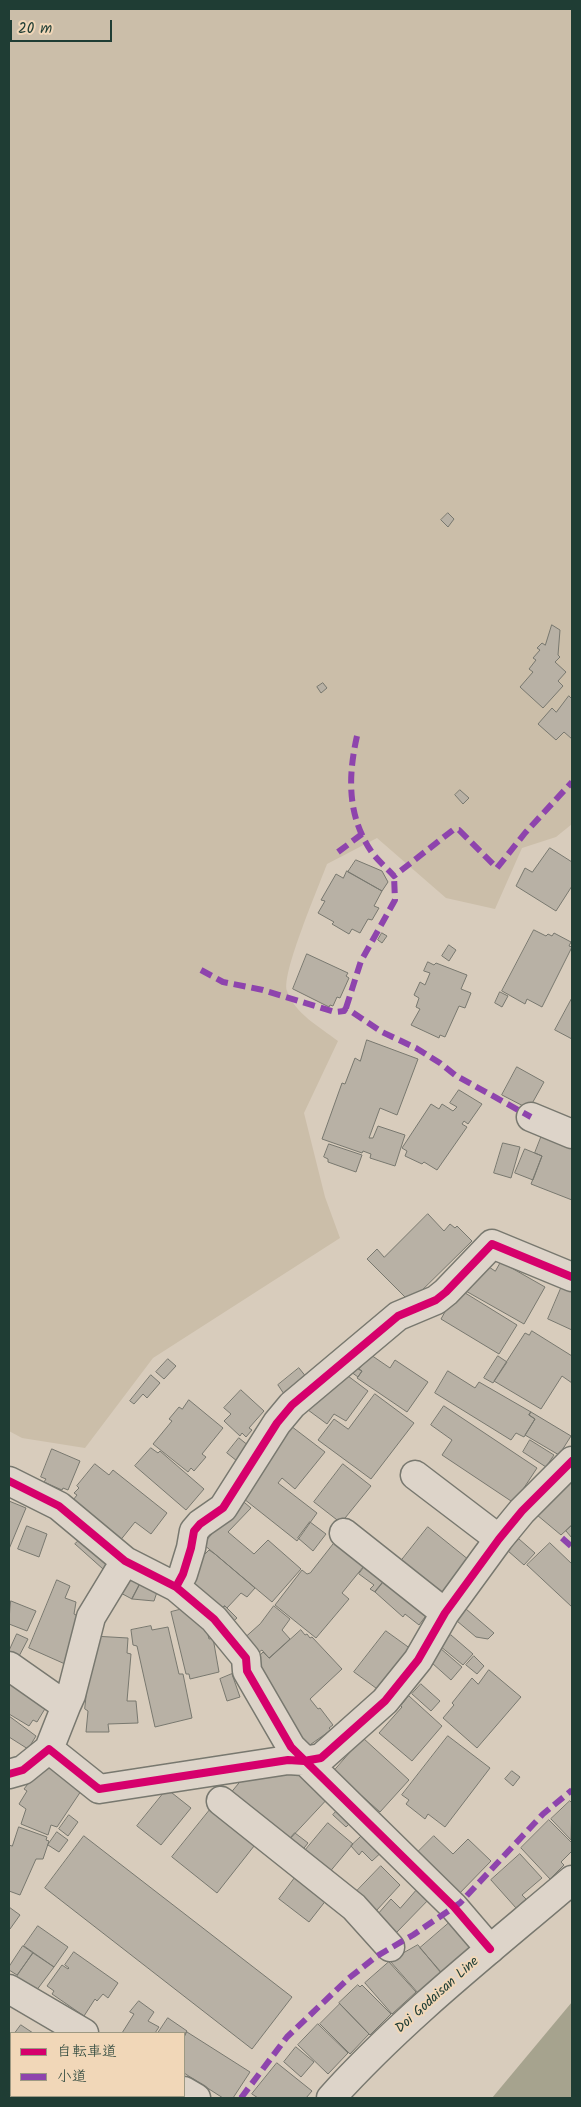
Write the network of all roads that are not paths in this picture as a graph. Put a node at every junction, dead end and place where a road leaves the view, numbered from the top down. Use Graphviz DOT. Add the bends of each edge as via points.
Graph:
graph roads {
  1 [pos="531,1116"];
  2 [pos="572,1134"];
  3 [pos="572,1277"];
  4 [pos="572,1461"];
  5 [pos="415,1476"];
  6 [pos="9,1481"];
  7 [pos="344,1533"];
  8 [pos="498,1539"];
  9 [pos="125,1561"];
  10 [pos="176,1587"];
  11 [pos="445,1613"];
  12 [pos="9,1666"];
  13 [pos="66,1706"];
  14 [pos="49,1749"];
  15 [pos="304,1761"];
  16 [pos="9,1774"];
  17 [pos="221,1801"];
  18 [pos="572,1880"];
  19 [pos="390,1947"];
  20 [pos="490,1949"];
  21 [pos="9,1989"];
  22 [pos="82,2032"];
  23 [pos="185,2092"];
  24 [pos="196,2098"];
  25 [pos="331,2098"];
  1 -- 2 [label="street"];
  3 -- 10 [label="street" via="492,1244 436,1300 398,1316 292,1405 277,1423 223,1508 194,1531 183,1574"];
  4 -- 8 [label="street"];
  5 -- 8 [label="street"];
  6 -- 9 [label="street" via="60,1506"];
  7 -- 11 [label="street"];
  8 -- 11 [label="street"];
  9 -- 10 [label="street"];
  9 -- 13 [label="street" via="91,1617"];
  10 -- 15 [label="street" via="214,1619 246,1658 252,1680 291,1747"];
  11 -- 15 [label="street" via="418,1660 385,1701 321,1758"];
  12 -- 13 [label="street"];
  13 -- 14 [label="street"];
  14 -- 15 [label="street" via="99,1789 288,1760"];
  14 -- 16 [label="street" via="23,1770"];
  15 -- 20 [label="street" via="314,1767 454,1907"];
  17 -- 19 [label="street" via="354,1907"];
  18 -- 20 [label="street, Doi Godaisan Line"];
  20 -- 25 [label="street, Doi Godaisan Line" via="419,2011"];
  21 -- 22 [label="street"];
  23 -- 24 [label="street"];
}
